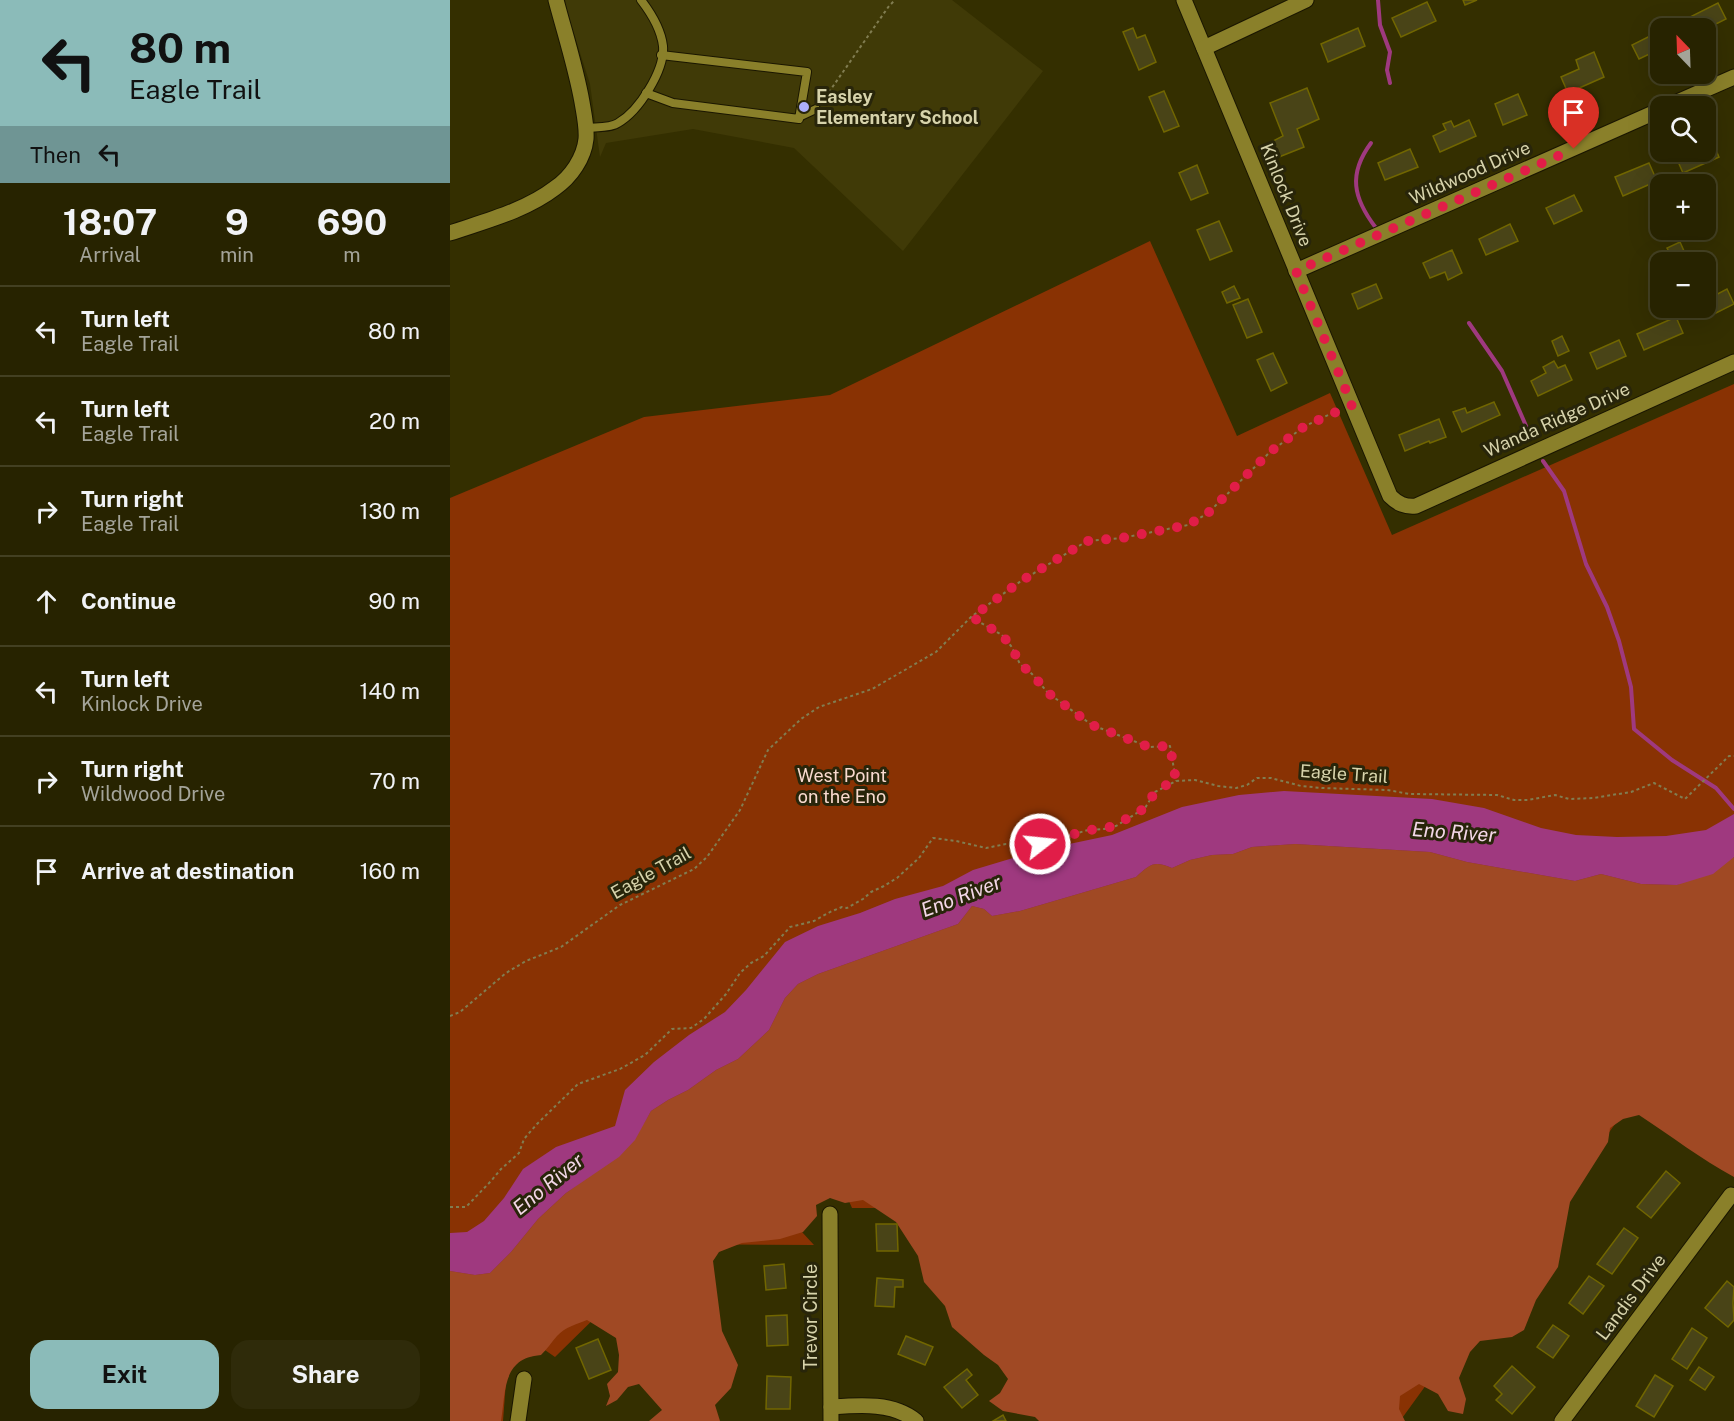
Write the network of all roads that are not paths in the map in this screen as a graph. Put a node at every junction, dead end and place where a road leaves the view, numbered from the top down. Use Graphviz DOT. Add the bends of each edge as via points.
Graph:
graph roads {
  1 [pos="556,0"];
  2 [pos="641,0"];
  3 [pos="1184,0"];
  4 [pos="1306,0"];
  5 [pos="1204,48"];
  6 [pos="662,55"];
  7 [pos="1734,77"];
  8 [pos="646,93"];
  9 [pos="1691,96"];
  10 [pos="816,109"];
  11 [pos="1650,114"];
  12 [pos="799,117"];
  13 [pos="586,128"];
  14 [pos="450,233"];
  15 [pos="1296,271"];
  16 [pos="1734,362"];
  17 [pos="1395,502"];
  18 [pos="1731,1195"];
  19 [pos="830,1214"];
  20 [pos="524,1379"];
  21 [pos="831,1414"];
  22 [pos="518,1421"];
  23 [pos="916,1421"];
  24 [pos="1562,1421"];
  1 -- 13 [label="street"];
  2 -- 6 [label="lane" via="653,16"];
  3 -- 5 [label="street, Kinlock Drive"];
  4 -- 5 [label="street"];
  5 -- 15 [label="street, Kinlock Drive"];
  6 -- 8 [label="lane" via="658,75"];
  6 -- 12 [label="lane" via="807,72"];
  7 -- 9 [label="street"];
  8 -- 12 [label="lane" via="673,103"];
  8 -- 13 [label="lane" via="617,124"];
  10 -- 12 [label="lane"];
  11 -- 15 [label="street, Wildwood Drive"];
  13 -- 14 [label="street" via="581,158 557,187 511,212"];
  15 -- 17 [label="street, Kinlock Drive"];
  16 -- 17 [label="street, Wanda Ridge Drive" via="1416,506"];
  18 -- 24 [label="street, Landis Drive"];
  19 -- 21 [label="street, Trevor Circle"];
  20 -- 22 [label="street"];
  21 -- 23 [label="street" via="850,1406 884,1407"];
}
